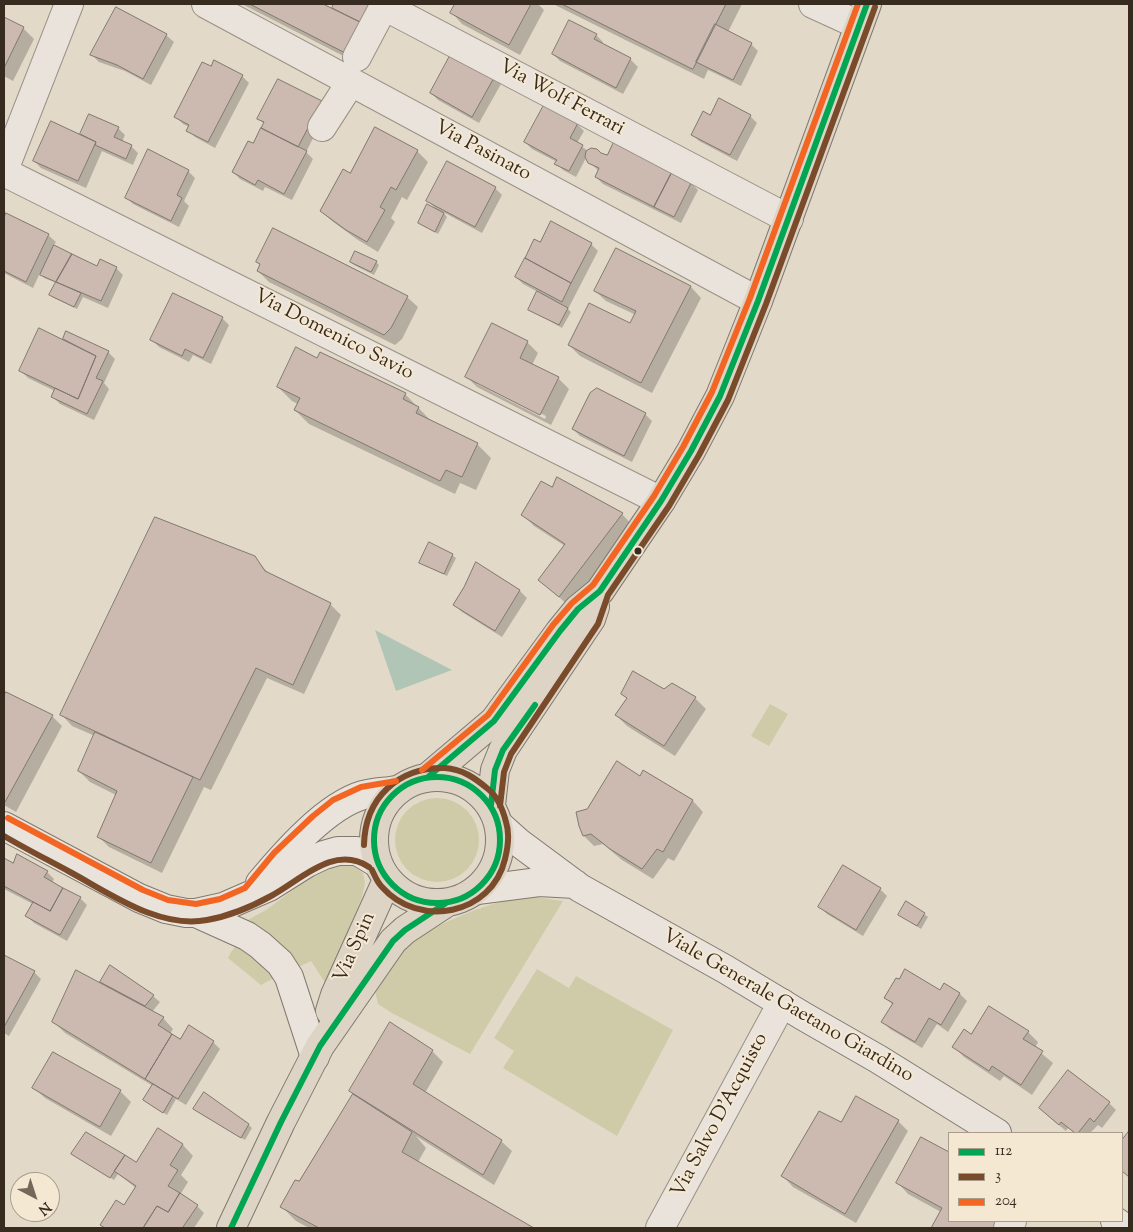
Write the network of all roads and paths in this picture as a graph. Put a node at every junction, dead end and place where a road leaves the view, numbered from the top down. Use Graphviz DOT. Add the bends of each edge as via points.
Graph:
graph roads {
  1 [pos="69,4"];
  2 [pos="206,4"];
  3 [pos="813,4"];
  4 [pos="863,15"];
  5 [pos="354,69"];
  6 [pos="322,127"];
  7 [pos="4,171"];
  8 [pos="788,219"];
  9 [pos="758,301"];
  10 [pos="661,501"];
  11 [pos="600,591"];
  12 [pos="428,777"];
  13 [pos="397,790"];
  14 [pos="495,816"];
  15 [pos="4,826"];
  16 [pos="382,871"];
  17 [pos="575,884"];
  18 [pos="477,890"];
  19 [pos="250,895"];
  20 [pos="446,903"];
  21 [pos="196,913"];
  22 [pos="782,1003"];
  23 [pos="318,1052"];
  24 [pos="995,1132"];
  25 [pos="231,1228"];
  26 [pos="660,1228"];
  1 -- 7 [label="street"];
  2 -- 5 [label="street, Via Pasinato"];
  3 -- 4 [label="street"];
  4 -- 8 [label="main road"];
  5 -- 6 [label="street"];
  5 -- 8 [label="street, Via Wolf Ferrari" via="384,6"];
  5 -- 9 [label="street, Via Pasinato"];
  7 -- 10 [label="street, Via Domenico Savio"];
  8 -- 9 [label="main road"];
  9 -- 10 [label="main road" via="720,396"];
  10 -- 11 [label="main road"];
  11 -- 12 [label="main road" via="578,609 560,631 494,721"];
  11 -- 14 [label="main road, Via Spin" via="591,619 503,750 495,770"];
  12 -- 13 [label="main road"];
  12 -- 14 [label="main road" via="464,782 479,792"];
  13 -- 16 [label="main road" via="384,805 376,823 373,843"];
  13 -- 19 [label="street" via="362,795 338,807 280,858"];
  14 -- 17 [label="street, Viale Generale Gaetano Giardino" via="518,842"];
  14 -- 18 [label="main road, Via Spin" via="501,843 498,861"];
  15 -- 21 [label="street" via="139,898 166,909"];
  16 -- 19 [label="street" via="357,851 338,851 307,863"];
  16 -- 20 [label="main road, Via Spin" via="404,894 424,902"];
  16 -- 23 [label="main road, Via Spin" via="335,995"];
  17 -- 18 [label="street, Viale Generale Gaetano Giardino" via="539,882"];
  17 -- 22 [label="street, Viale Generale Gaetano Giardino"];
  18 -- 20 [label="main road, Via Spin"];
  19 -- 21 [label="street" via="223,908"];
  20 -- 23 [label="main road, Via Spin" via="393,941"];
  21 -- 23 [label="street" via="248,936 280,963 289,977"];
  22 -- 24 [label="street, Viale Generale Gaetano Giardino"];
  22 -- 26 [label="street, Via Salvo D'Acquisto"];
  23 -- 25 [label="main road, Via Spin"];
}
